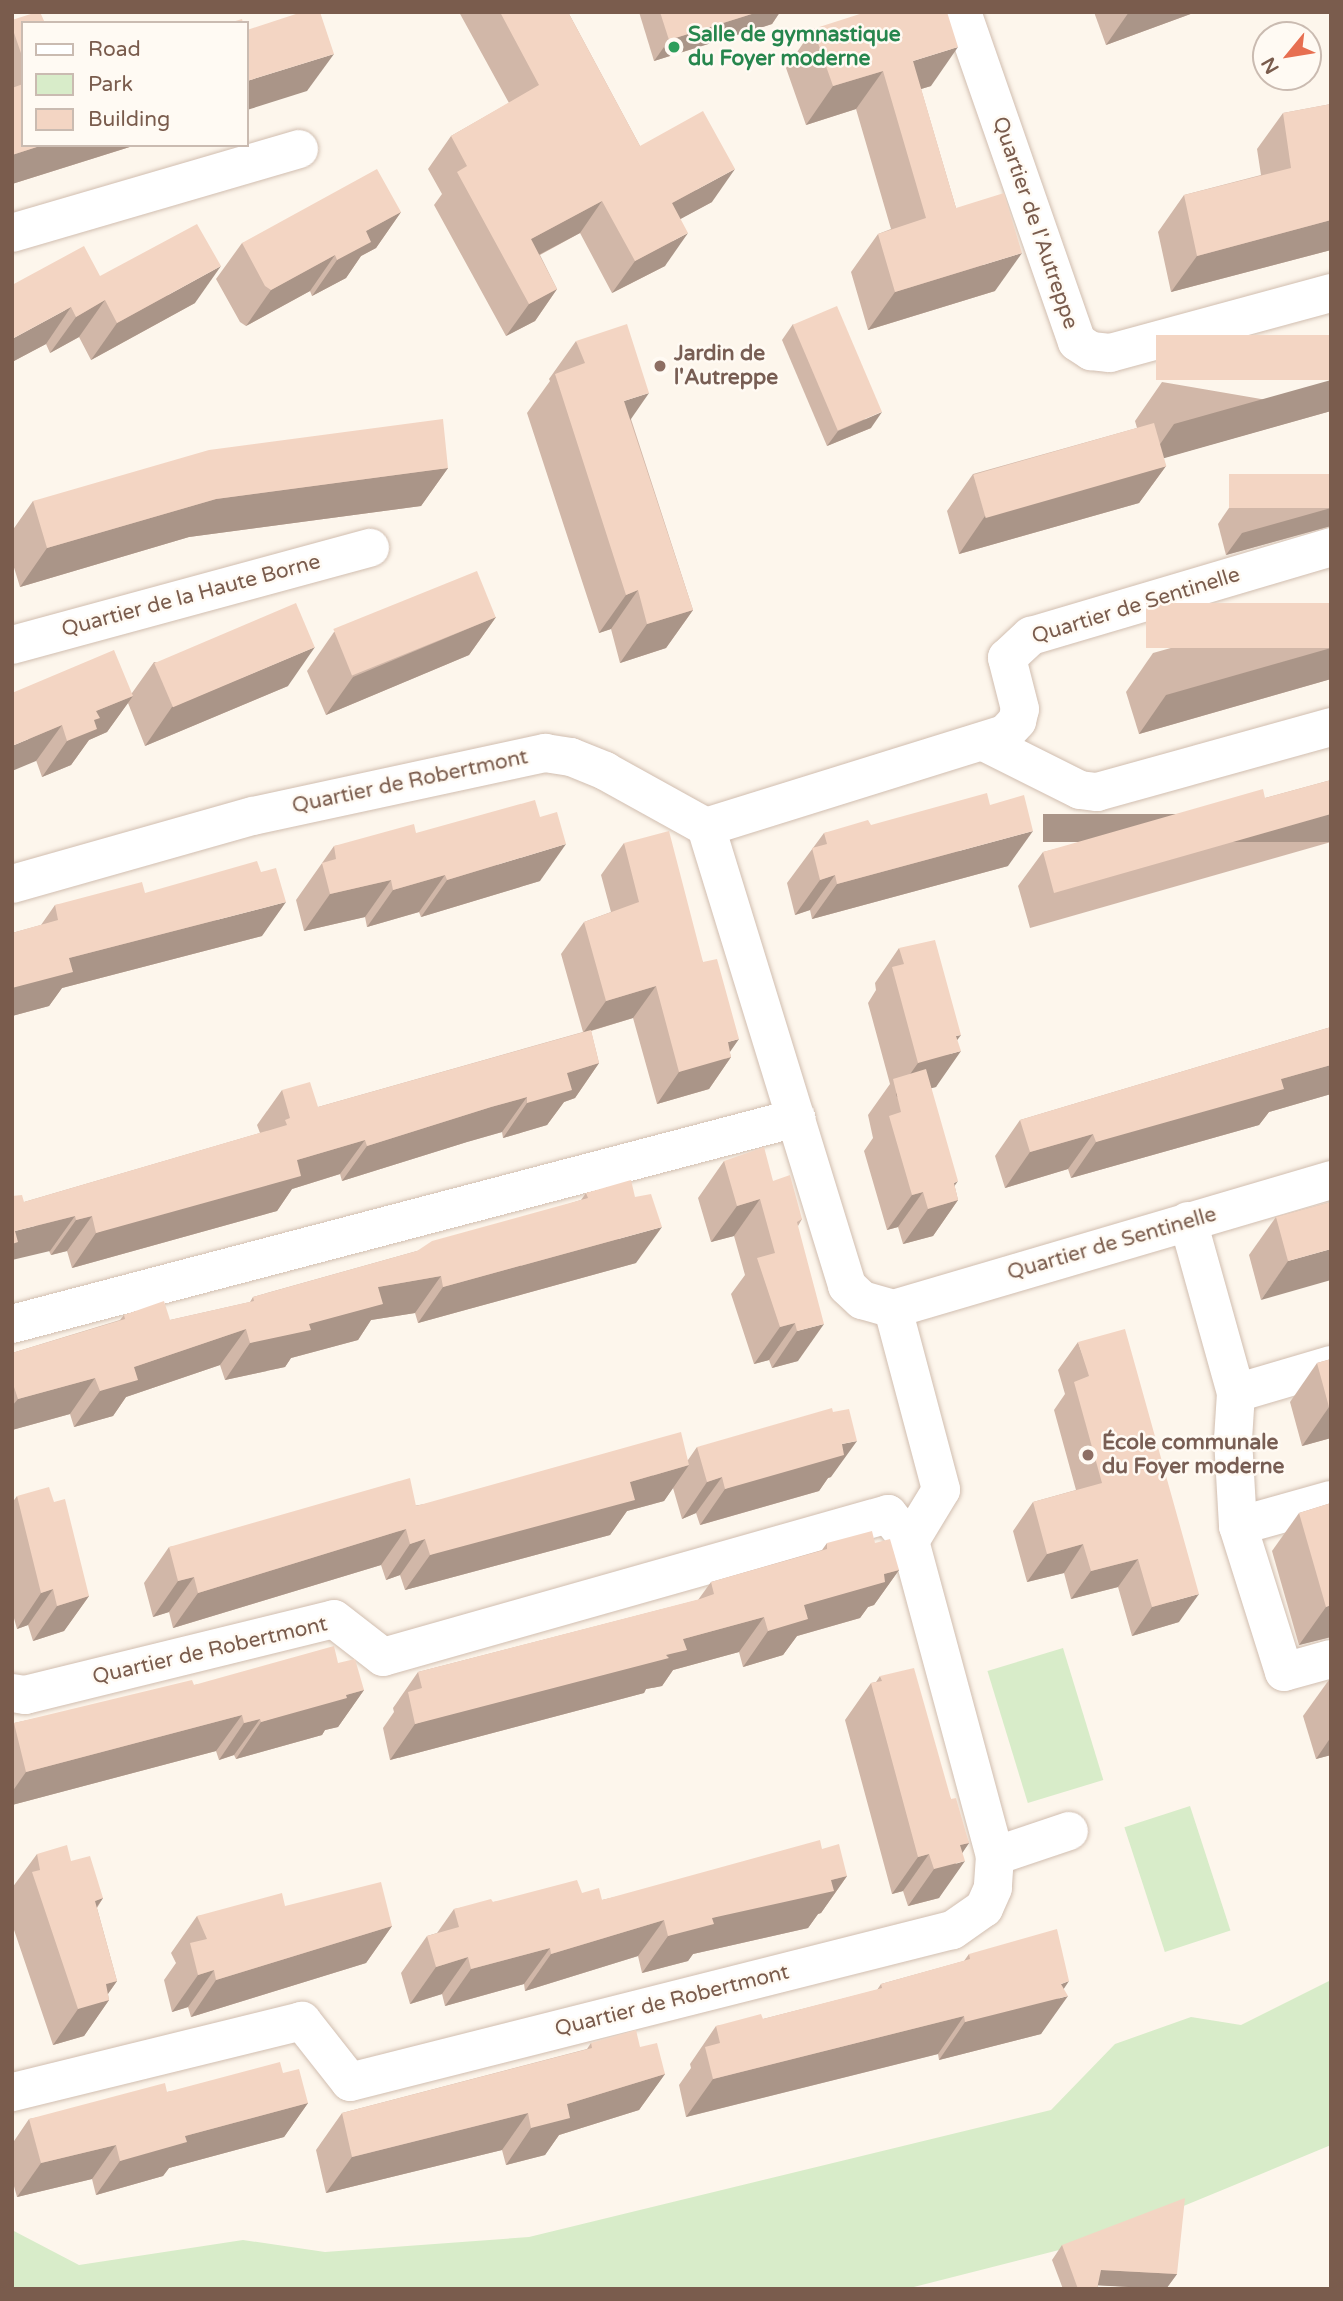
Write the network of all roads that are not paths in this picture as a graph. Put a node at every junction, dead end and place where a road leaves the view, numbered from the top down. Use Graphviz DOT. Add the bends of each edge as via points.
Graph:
graph roads {
  1 [pos="962,12"];
  2 [pos="299,149"];
  3 [pos="12,233"];
  4 [pos="1331,293"];
  5 [pos="1331,547"];
  6 [pos="370,548"];
  7 [pos="12,645"];
  8 [pos="1331,727"];
  9 [pos="986,743"];
  10 [pos="706,827"];
  11 [pos="12,884"];
  12 [pos="796,1118"];
  13 [pos="1331,1180"];
  14 [pos="1188,1221"];
  15 [pos="893,1309"];
  16 [pos="12,1324"];
  17 [pos="1331,1365"];
  18 [pos="1236,1393"];
  19 [pos="1331,1500"];
  20 [pos="1238,1526"];
  21 [pos="910,1541"];
  22 [pos="1331,1659"];
  23 [pos="12,1693"];
  24 [pos="1069,1832"];
  25 [pos="995,1856"];
  26 [pos="12,2092"];
  1 -- 4 [label="street, Quartier de l'Autreppe" via="1077,342 1091,351 1110,353"];
  2 -- 3 [label="street"];
  5 -- 9 [label="street, Quartier de Sentinelle" via="1031,636 1007,659 1020,709 1017,721"];
  6 -- 7 [label="street, Quartier de la Haute Borne"];
  8 -- 9 [label="street" via="1097,792 1080,790"];
  9 -- 10 [label="street, Quartier de Sentinelle"];
  10 -- 11 [label="street, Quartier de Robertmont" via="605,771 571,757 545,753 253,817"];
  10 -- 12 [label="street"];
  12 -- 15 [label="street" via="847,1286 868,1303"];
  12 -- 16 [label="street"];
  13 -- 14 [label="street, Quartier de Sentinelle"];
  14 -- 15 [label="street, Quartier de Sentinelle"];
  14 -- 18 [label="street"];
  15 -- 21 [label="street" via="941,1490"];
  17 -- 18 [label="street"];
  18 -- 20 [label="street" via="1233,1438"];
  19 -- 20 [label="street"];
  20 -- 22 [label="street" via="1284,1672"];
  21 -- 23 [label="street, Quartier de Robertmont" via="888,1514 383,1657 334,1619 25,1695"];
  21 -- 25 [label="street, Quartier de Robertmont"];
  24 -- 25 [label="street"];
  25 -- 26 [label="street, Quartier de Robertmont" via="993,1888 984,1908 953,1930 350,2082 302,2021"];
}
